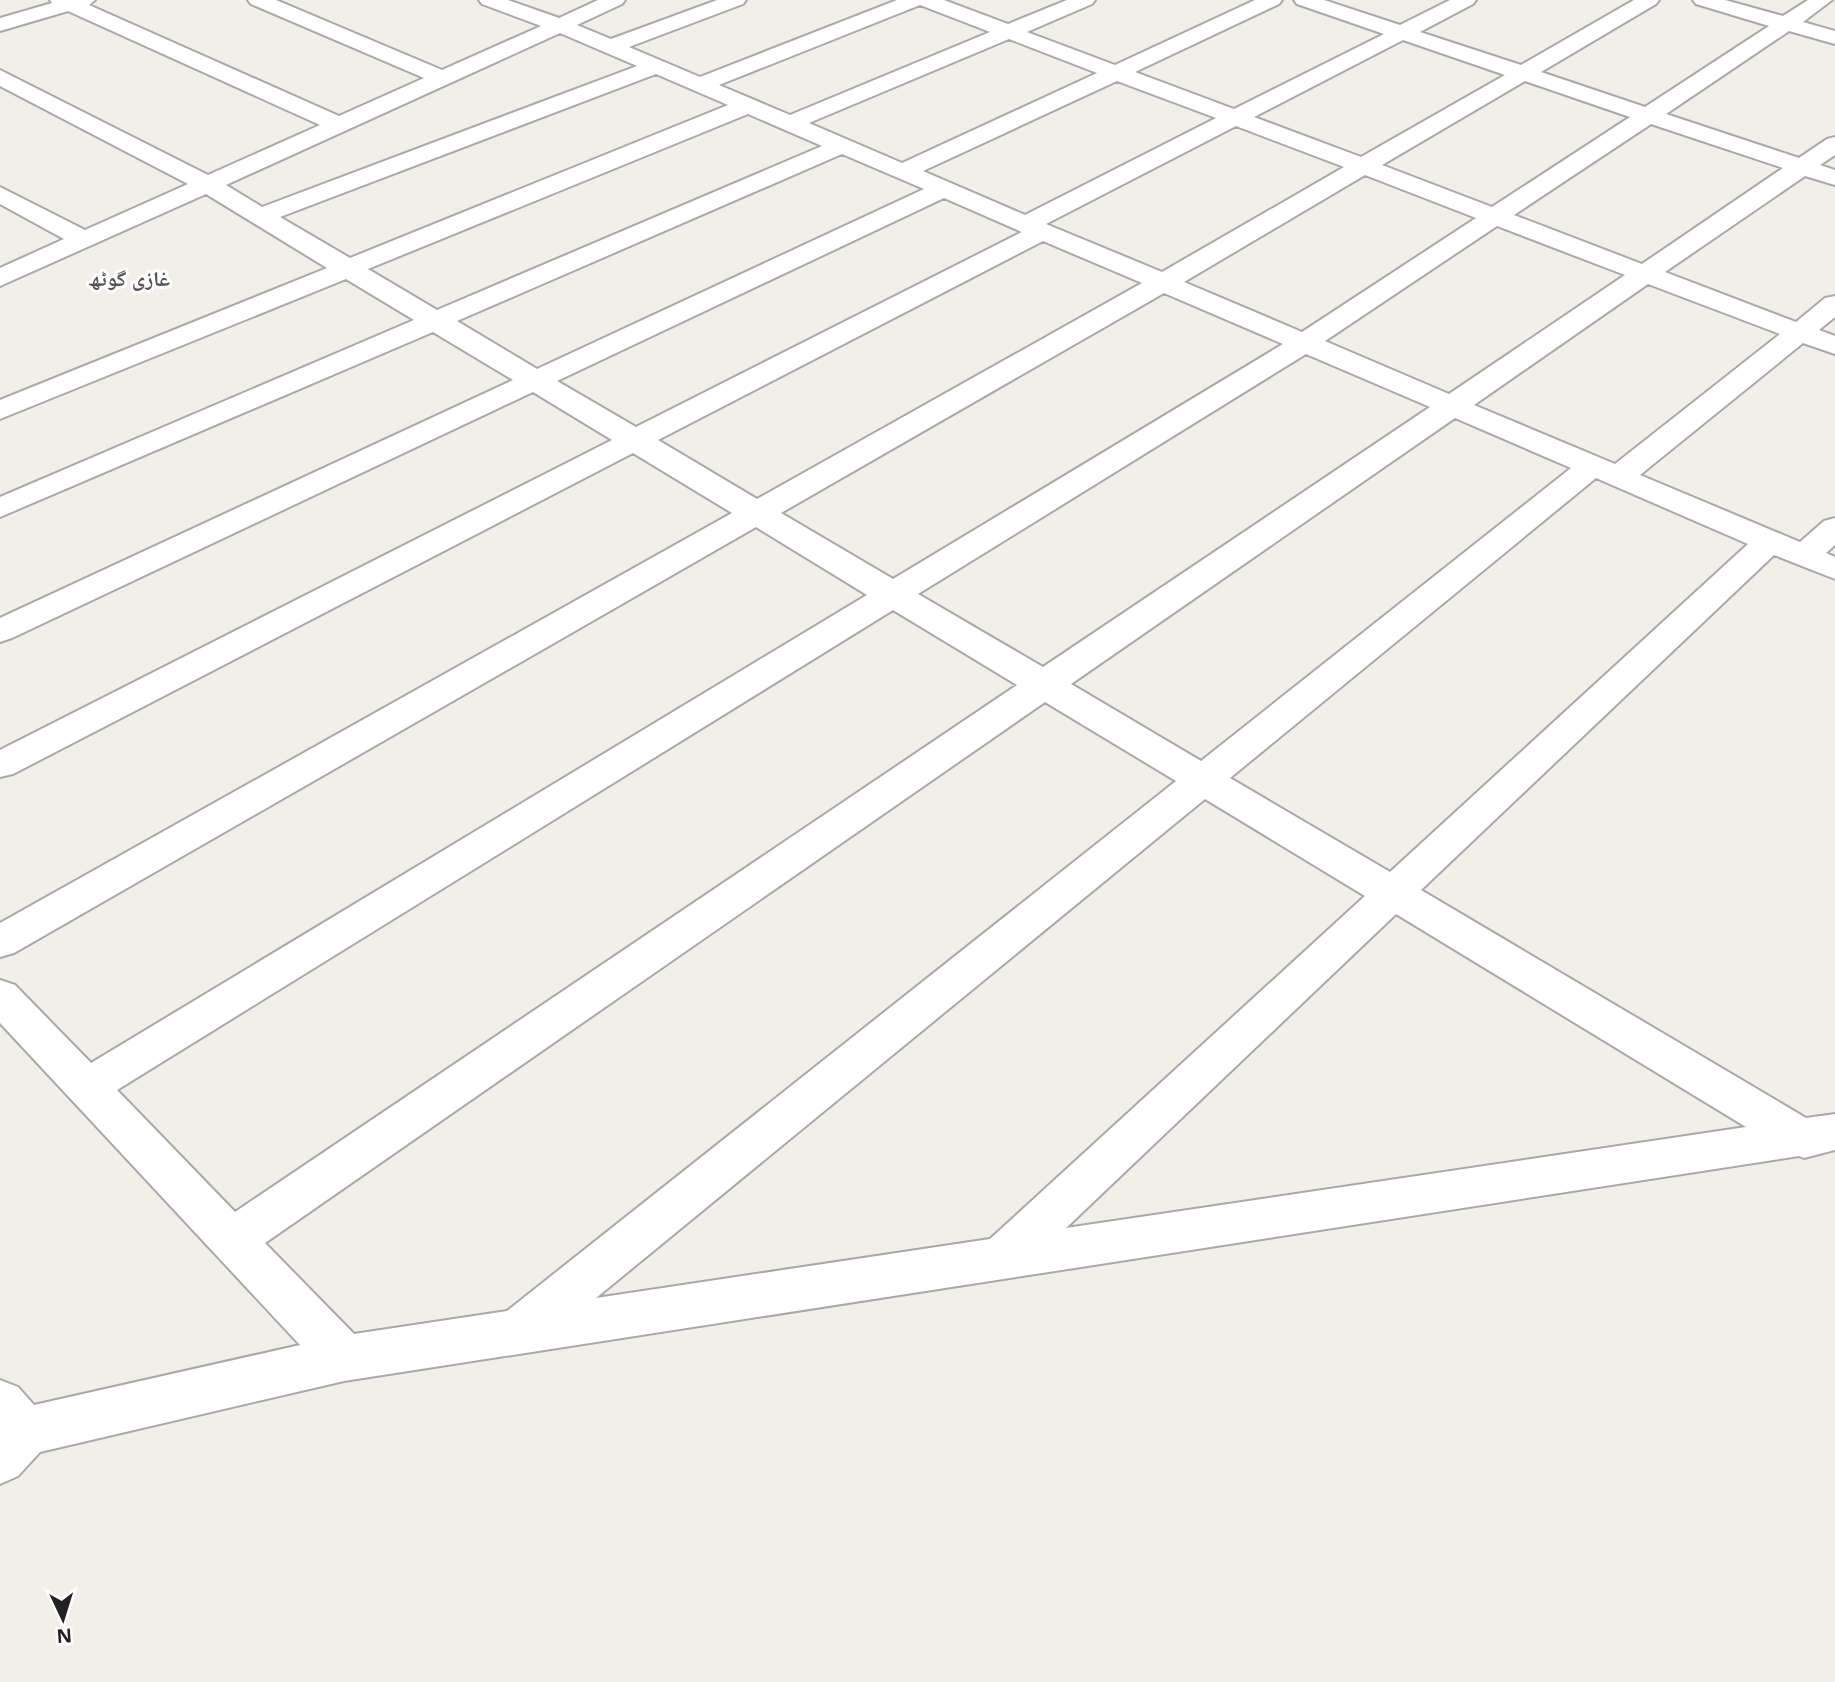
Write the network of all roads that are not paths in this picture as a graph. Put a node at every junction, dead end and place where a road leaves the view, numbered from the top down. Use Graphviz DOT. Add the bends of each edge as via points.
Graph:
graph roads {
  1 [pos="258,0"];
  2 [pos="489,0"];
  3 [pos="615,0"];
  4 [pos="736,0"];
  5 [pos="915,0"];
  6 [pos="925,0"];
  7 [pos="1085,0"];
  8 [pos="1272,0"];
  9 [pos="1304,0"];
  10 [pos="1466,0"];
  11 [pos="1650,0"];
  12 [pos="1703,0"];
  13 [pos="1822,0"];
  14 [pos="71,1"];
  15 [pos="1786,24"];
  16 [pos="0,25"];
  17 [pos="559,25"];
  18 [pos="1009,32"];
  19 [pos="1402,33"];
  20 [pos="1835,38"];
  21 [pos="610,47"];
  22 [pos="655,67"];
  23 [pos="1116,73"];
  24 [pos="1524,74"];
  25 [pos="0,77"];
  26 [pos="443,78"];
  27 [pos="698,86"];
  28 [pos="747,106"];
  29 [pos="1648,115"];
  30 [pos="1235,118"];
  31 [pos="789,124"];
  32 [pos="339,125"];
  33 [pos="1835,144"];
  34 [pos="841,146"];
  35 [pos="1801,166"];
  36 [pos="1363,167"];
  37 [pos="902,172"];
  38 [pos="1835,178"];
  39 [pos="208,184"];
  40 [pos="944,189"];
  41 [pos="0,194"];
  42 [pos="260,216"];
  43 [pos="1494,216"];
  44 [pos="1034,228"];
  45 [pos="84,240"];
  46 [pos="348,268"];
  47 [pos="1644,273"];
  48 [pos="0,278"];
  49 [pos="1164,282"];
  50 [pos="1835,304"];
  51 [pos="435,321"];
  52 [pos="1799,332"];
  53 [pos="1304,343"];
  54 [pos="1835,346"];
  55 [pos="535,380"];
  56 [pos="1449,405"];
  57 [pos="0,410"];
  58 [pos="635,440"];
  59 [pos="1605,472"];
  60 [pos="0,508"];
  61 [pos="758,513"];
  62 [pos="1835,528"];
  63 [pos="1787,549"];
  64 [pos="1835,569"];
  65 [pos="893,594"];
  66 [pos="0,631"];
  67 [pos="1043,684"];
  68 [pos="0,765"];
  69 [pos="1203,780"];
  70 [pos="1393,893"];
  71 [pos="0,942"];
  72 [pos="0,996"];
  73 [pos="87,1087"];
  74 [pos="1819,1135"];
  75 [pos="232,1240"];
  76 [pos="1000,1260"];
  77 [pos="518,1332"];
  78 [pos="344,1358"];
  79 [pos="8,1431"];
  1 -- 26 [label="street"];
  2 -- 17 [label="street"];
  3 -- 17 [label="street"];
  4 -- 21 [label="street"];
  5 -- 27 [label="street"];
  6 -- 18 [label="street"];
  7 -- 18 [label="street"];
  8 -- 23 [label="street"];
  9 -- 19 [label="street"];
  10 -- 19 [label="street"];
  11 -- 24 [label="street"];
  12 -- 15 [label="street"];
  13 -- 15 [label="street"];
  14 -- 16 [label="street"];
  14 -- 32 [label="street"];
  15 -- 20 [label="street"];
  15 -- 29 [label="street"];
  17 -- 21 [label="street"];
  17 -- 26 [label="street"];
  18 -- 23 [label="street"];
  18 -- 31 [label="street"];
  19 -- 24 [label="street"];
  19 -- 30 [label="street"];
  21 -- 22 [label="street"];
  22 -- 27 [label="street"];
  22 -- 42 [label="street"];
  23 -- 30 [label="street"];
  23 -- 37 [label="street"];
  24 -- 29 [label="street"];
  24 -- 36 [label="street"];
  25 -- 39 [label="street"];
  26 -- 32 [label="street"];
  27 -- 28 [label="street"];
  28 -- 31 [label="street"];
  28 -- 46 [label="street"];
  29 -- 35 [label="street"];
  29 -- 43 [label="street"];
  30 -- 36 [label="street"];
  30 -- 44 [label="street"];
  31 -- 34 [label="street"];
  32 -- 39 [label="street"];
  33 -- 35 [label="street"];
  34 -- 37 [label="street"];
  34 -- 51 [label="street"];
  35 -- 38 [label="street"];
  35 -- 47 [label="street"];
  36 -- 43 [label="street"];
  36 -- 49 [label="street"];
  37 -- 40 [label="street"];
  39 -- 42 [label="street"];
  39 -- 45 [label="street"];
  40 -- 44 [label="street"];
  40 -- 55 [label="street"];
  41 -- 45 [label="street"];
  42 -- 46 [label="street"];
  43 -- 47 [label="street"];
  43 -- 53 [label="street"];
  44 -- 49 [label="street"];
  44 -- 58 [label="street"];
  45 -- 48 [label="street"];
  46 -- 51 [label="street"];
  46 -- 57 [label="street"];
  47 -- 52 [label="street"];
  47 -- 56 [label="street"];
  49 -- 53 [label="street"];
  49 -- 61 [label="street"];
  50 -- 52 [label="street"];
  51 -- 55 [label="street"];
  51 -- 60 [label="street"];
  52 -- 54 [label="street"];
  52 -- 59 [label="street"];
  53 -- 56 [label="street"];
  53 -- 65 [label="street"];
  55 -- 58 [label="street"];
  55 -- 66 [label="street"];
  56 -- 59 [label="street"];
  56 -- 67 [label="street"];
  58 -- 61 [label="street"];
  58 -- 68 [label="street"];
  59 -- 63 [label="street"];
  59 -- 69 [label="street"];
  61 -- 65 [label="street"];
  61 -- 71 [label="street"];
  62 -- 63 [label="street"];
  63 -- 64 [label="street"];
  63 -- 70 [label="street"];
  65 -- 67 [label="street"];
  65 -- 73 [label="street"];
  67 -- 69 [label="street"];
  67 -- 75 [label="street"];
  69 -- 70 [label="street"];
  69 -- 77 [label="street"];
  70 -- 74 [label="street"];
  70 -- 76 [label="street"];
  72 -- 73 [label="street"];
  73 -- 75 [label="street"];
  74 -- 76 [label="street"];
  75 -- 78 [label="street"];
  76 -- 77 [label="street"];
  77 -- 78 [label="street"];
  78 -- 79 [label="street"];
}
